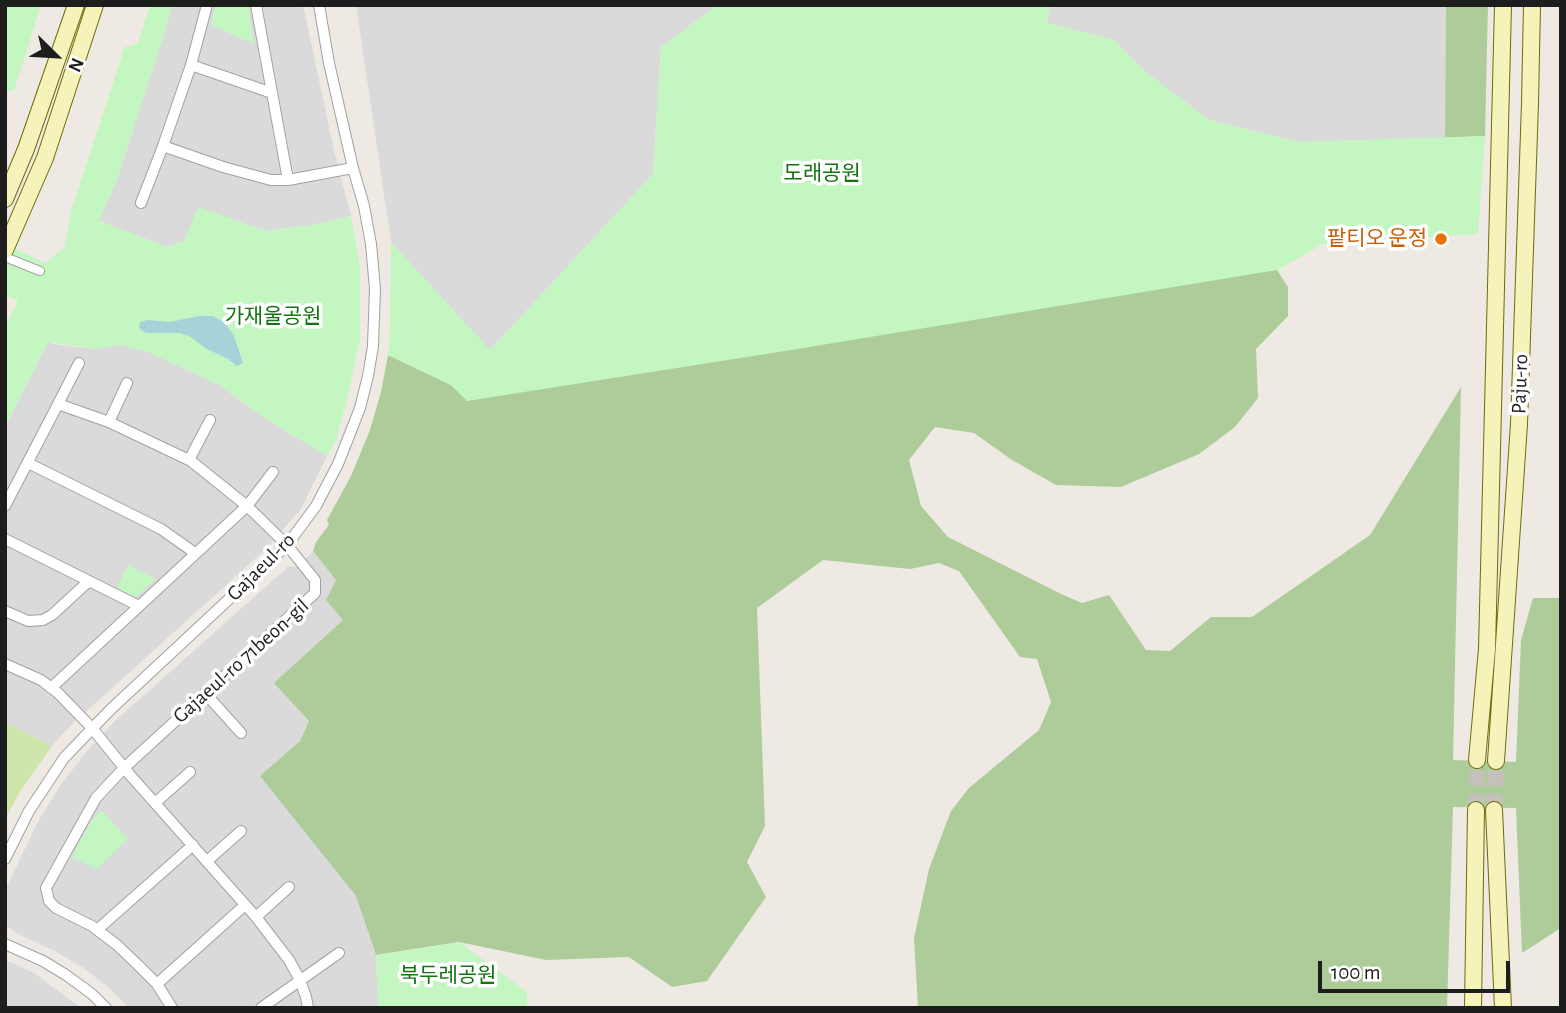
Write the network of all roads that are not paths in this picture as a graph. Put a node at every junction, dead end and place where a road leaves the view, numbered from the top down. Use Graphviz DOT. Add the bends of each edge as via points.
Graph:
graph roads {
  1 [pos="76,5"];
  2 [pos="95,5"];
  3 [pos="207,5"];
  4 [pos="256,5"];
  5 [pos="319,5"];
  6 [pos="1503,5"];
  7 [pos="1532,5"];
  8 [pos="1543,5"];
  9 [pos="191,65"];
  10 [pos="1530,83"];
  11 [pos="272,93"];
  12 [pos="163,146"];
  13 [pos="354,169"];
  14 [pos="288,180"];
  15 [pos="5,199"];
  16 [pos="141,202"];
  17 [pos="5,250"];
  18 [pos="5,257"];
  19 [pos="40,271"];
  20 [pos="79,363"];
  21 [pos="127,383"];
  22 [pos="58,404"];
  23 [pos="210,420"];
  24 [pos="109,422"];
  25 [pos="189,460"];
  26 [pos="28,463"];
  27 [pos="273,472"];
  28 [pos="5,506"];
  29 [pos="247,506"];
  30 [pos="5,539"];
  31 [pos="287,545"];
  32 [pos="195,554"];
  33 [pos="89,580"];
  34 [pos="139,606"];
  35 [pos="5,611"];
  36 [pos="5,664"];
  37 [pos="51,688"];
  38 [pos="205,693"];
  39 [pos="92,728"];
  40 [pos="241,733"];
  41 [pos="1477,760"];
  42 [pos="1496,761"];
  43 [pos="124,768"];
  44 [pos="190,772"];
  45 [pos="155,803"];
  46 [pos="1476,810"];
  47 [pos="1494,810"];
  48 [pos="241,831"];
  49 [pos="193,845"];
  50 [pos="5,859"];
  51 [pos="207,861"];
  52 [pos="289,887"];
  53 [pos="245,905"];
  54 [pos="256,917"];
  55 [pos="97,930"];
  56 [pos="5,944"];
  57 [pos="339,953"];
  58 [pos="300,980"];
  59 [pos="157,984"];
  60 [pos="106,1008"];
  61 [pos="172,1008"];
  62 [pos="261,1008"];
  63 [pos="308,1008"];
  64 [pos="1473,1008"];
  65 [pos="1503,1008"];
  1 -- 15 [label="main road"];
  2 -- 17 [label="main road" via="45,158"];
  3 -- 9 [label="street"];
  4 -- 11 [label="street"];
  5 -- 13 [label="street, Gajaeul-ro"];
  6 -- 41 [label="main road, Paju-ro" via="1487,649"];
  7 -- 10 [label="main road, Paju-ro"];
  8 -- 10 [label="main road" via="1541,56"];
  9 -- 11 [label="street"];
  9 -- 12 [label="street"];
  10 -- 42 [label="main road, Paju-ro" via="1519,424"];
  11 -- 14 [label="street"];
  12 -- 14 [label="street" via="253,177"];
  12 -- 16 [label="street"];
  13 -- 14 [label="street"];
  13 -- 31 [label="street, Gajaeul-ro" via="376,289 368,376 338,464 316,506"];
  18 -- 19 [label="street"];
  20 -- 22 [label="street"];
  21 -- 24 [label="street"];
  22 -- 24 [label="street, Gajaeul-ro 71beon-gil"];
  22 -- 26 [label="street"];
  23 -- 25 [label="street"];
  24 -- 25 [label="street, Gajaeul-ro 71beon-gil"];
  25 -- 29 [label="street, Gajaeul-ro 71beon-gil"];
  26 -- 28 [label="street"];
  26 -- 32 [label="street" via="161,529"];
  27 -- 29 [label="street"];
  29 -- 31 [label="street, Gajaeul-ro 71beon-gil"];
  29 -- 32 [label="street"];
  30 -- 33 [label="street"];
  31 -- 38 [label="street, Gajaeul-ro 71beon-gil" via="315,580 315,593"];
  31 -- 39 [label="street, Gajaeul-ro"];
  32 -- 34 [label="street"];
  33 -- 34 [label="street"];
  33 -- 35 [label="street" via="43,620 28,621"];
  34 -- 37 [label="street"];
  36 -- 37 [label="street"];
  37 -- 39 [label="street"];
  38 -- 40 [label="street"];
  38 -- 43 [label="street, Gajaeul-ro 71beon-gil"];
  39 -- 43 [label="street"];
  39 -- 50 [label="street, Gajaeul-ro" via="64,758"];
  43 -- 45 [label="street"];
  43 -- 55 [label="street, Gajaeul-ro 71beon-gil" via="96,798 46,888 56,908"];
  44 -- 45 [label="street"];
  45 -- 49 [label="street"];
  46 -- 64 [label="main road"];
  47 -- 65 [label="main road"];
  48 -- 51 [label="street"];
  49 -- 51 [label="street"];
  49 -- 55 [label="street"];
  51 -- 53 [label="street"];
  52 -- 54 [label="street"];
  53 -- 54 [label="street"];
  53 -- 59 [label="street"];
  54 -- 58 [label="street"];
  55 -- 59 [label="street, Gajaeul-ro 71beon-gil"];
  56 -- 60 [label="street" via="66,975"];
  57 -- 58 [label="street"];
  58 -- 62 [label="street"];
  58 -- 63 [label="street"];
  59 -- 61 [label="street, Gajaeul-ro 71beon-gil"];
}
